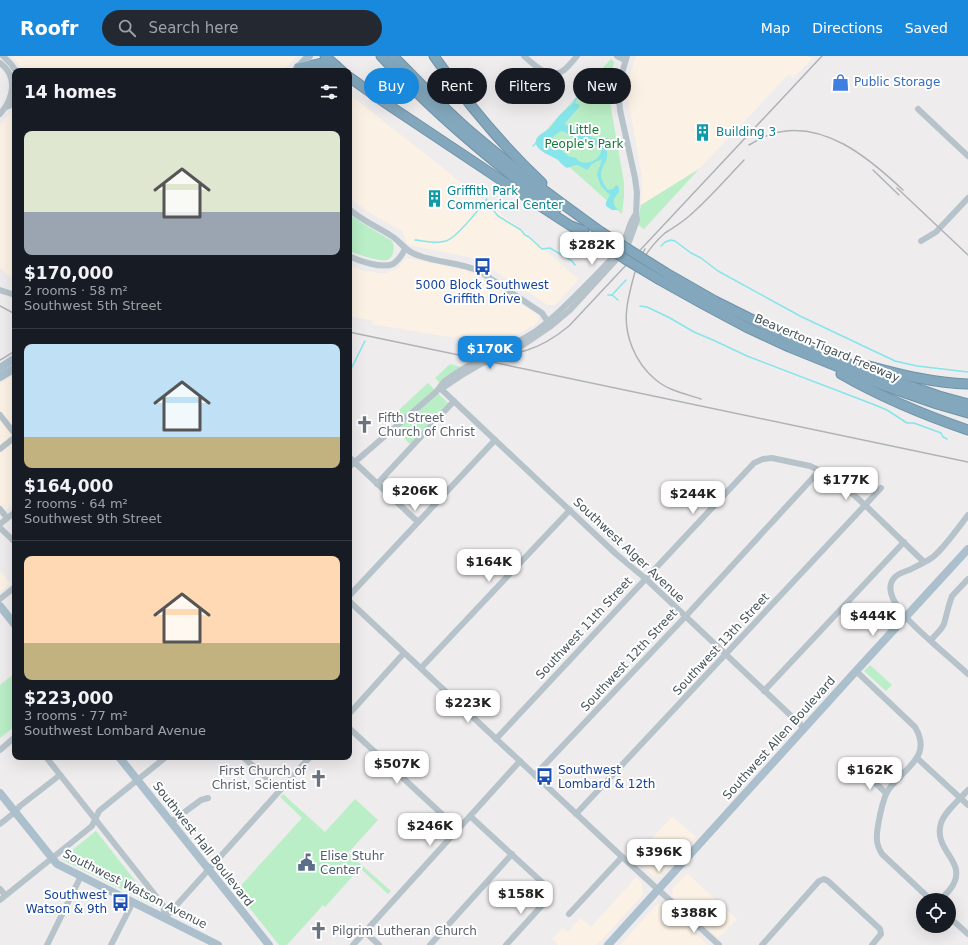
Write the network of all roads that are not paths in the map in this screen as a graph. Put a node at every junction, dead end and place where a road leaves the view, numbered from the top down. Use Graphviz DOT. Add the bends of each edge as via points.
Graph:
graph roads {
  1 [pos="3,56"];
  2 [pos="309,56"];
  3 [pos="325,56"];
  4 [pos="381,56"];
  5 [pos="393,56"];
  6 [pos="434,56"];
  7 [pos="524,56"];
  8 [pos="577,56"];
  9 [pos="617,56"];
  10 [pos="626,58"];
  11 [pos="0,63"];
  12 [pos="14,68"];
  13 [pos="298,68"];
  14 [pos="302,68"];
  15 [pos="336,68"];
  16 [pos="338,68"];
  17 [pos="352,79"];
  18 [pos="12,104"];
  19 [pos="6,107"];
  20 [pos="918,109"];
  21 [pos="0,114"];
  22 [pos="968,156"];
  23 [pos="549,194"];
  24 [pos="968,198"];
  25 [pos="352,211"];
  26 [pos="584,231"];
  27 [pos="598,235"];
  28 [pos="921,240"];
  29 [pos="405,249"];
  30 [pos="352,257"];
  31 [pos="663,277"];
  32 [pos="0,290"];
  33 [pos="12,294"];
  34 [pos="549,324"];
  35 [pos="12,360"];
  36 [pos="850,363"];
  37 [pos="834,365"];
  38 [pos="0,368"];
  39 [pos="12,370"];
  40 [pos="0,377"];
  41 [pos="968,384"];
  42 [pos="440,388"];
  43 [pos="454,402"];
  44 [pos="968,404"];
  45 [pos="968,413"];
  46 [pos="0,415"];
  47 [pos="968,430"];
  48 [pos="12,432"];
  49 [pos="12,439"];
  50 [pos="495,440"];
  51 [pos="0,449"];
  52 [pos="354,462"];
  53 [pos="820,470"];
  54 [pos="377,484"];
  55 [pos="881,488"];
  56 [pos="865,505"];
  57 [pos="0,509"];
  58 [pos="570,510"];
  59 [pos="12,514"];
  60 [pos="968,515"];
  61 [pos="7,518"];
  62 [pos="418,522"];
  63 [pos="0,524"];
  64 [pos="0,528"];
  65 [pos="12,539"];
  66 [pos="904,542"];
  67 [pos="968,549"];
  68 [pos="924,562"];
  69 [pos="646,579"];
  70 [pos="968,579"];
  71 [pos="12,589"];
  72 [pos="352,593"];
  73 [pos="0,599"];
  74 [pos="352,604"];
  75 [pos="0,606"];
  76 [pos="685,616"];
  77 [pos="905,617"];
  78 [pos="12,621"];
  79 [pos="931,640"];
  80 [pos="404,653"];
  81 [pos="726,654"];
  82 [pos="421,668"];
  83 [pos="856,671"];
  84 [pos="968,674"];
  85 [pos="764,691"];
  86 [pos="352,711"];
  87 [pos="804,728"];
  88 [pos="352,731"];
  89 [pos="496,739"];
  90 [pos="12,740"];
  91 [pos="0,750"];
  92 [pos="917,758"];
  93 [pos="48,760"];
  94 [pos="121,760"];
  95 [pos="162,760"];
  96 [pos="246,760"];
  97 [pos="307,760"];
  98 [pos="520,761"];
  99 [pos="60,775"];
  100 [pos="535,775"];
  101 [pos="867,775"];
  102 [pos="137,780"];
  103 [pos="280,790"];
  104 [pos="968,790"];
  105 [pos="0,793"];
  106 [pos="886,793"];
  107 [pos="208,798"];
  108 [pos="960,798"];
  109 [pos="968,806"];
  110 [pos="15,812"];
  111 [pos="576,814"];
  112 [pos="470,816"];
  113 [pos="95,819"];
  114 [pos="171,822"];
  115 [pos="0,824"];
  116 [pos="458,829"];
  117 [pos="512,854"];
  118 [pos="622,856"];
  119 [pos="52,858"];
  120 [pos="208,870"];
  121 [pos="81,876"];
  122 [pos="0,888"];
  123 [pos="659,890"];
  124 [pos="923,893"];
  125 [pos="946,893"];
  126 [pos="5,895"];
  127 [pos="0,900"];
  128 [pos="133,902"];
  129 [pos="570,914"];
  130 [pos="164,918"];
  131 [pos="956,923"];
  132 [pos="365,932"];
  133 [pos="968,934"];
  134 [pos="47,945"];
  135 [pos="111,945"];
  136 [pos="218,945"];
  137 [pos="269,945"];
  138 [pos="353,945"];
  139 [pos="379,945"];
  140 [pos="430,945"];
  141 [pos="506,945"];
  142 [pos="608,945"];
  143 [pos="719,945"];
  144 [pos="762,945"];
  145 [pos="872,945"];
  1 -- 12 [label="street"];
  2 -- 13 [label="main road"];
  3 -- 16 [label="highway"];
  4 -- 26 [label="highway, Beaverton-Tigard Freeway" via="475,145"];
  5 -- 23 [label="highway, Beaverton-Tigard Freeway" via="472,133"];
  6 -- 23 [label="highway" via="474,109 522,164 545,185"];
  7 -- 8 [label="street" via="542,70 558,73"];
  9 -- 10 [label="street"];
  10 -- 34 [label="street" via="620,80 619,104 636,186 637,220 629,242 620,255 570,310"];
  11 -- 19 [label="street" via="8,70 12,80 12,93"];
  14 -- 15 [label="highway" via="322,64"];
  17 -- 26 [label="highway" via="531,200 571,226"];
  18 -- 19 [label="street"];
  19 -- 21 [label="street"];
  20 -- 22 [label="street"];
  23 -- 27 [label="highway, Beaverton-Tigard Freeway"];
  24 -- 28 [label="street" via="936,232"];
  25 -- 29 [label="street" via="391,236"];
  26 -- 27 [label="highway, Beaverton-Tigard Freeway"];
  27 -- 31 [label="highway, Beaverton-Tigard Freeway, bridge"];
  29 -- 30 [label="street" via="398,260 387,266"];
  29 -- 34 [label="street" via="418,256 468,266 479,271 542,313"];
  31 -- 36 [label="highway, Beaverton-Tigard Freeway" via="794,340"];
  31 -- 37 [label="highway, Beaverton-Tigard Freeway" via="703,304 746,327"];
  32 -- 33 [label="street"];
  34 -- 42 [label="street" via="464,368 441,384"];
  35 -- 38 [label="main road"];
  36 -- 41 [label="highway" via="921,379"];
  36 -- 44 [label="highway, Beaverton-Tigard Freeway" via="861,369"];
  37 -- 45 [label="highway, Beaverton-Tigard Freeway" via="888,387"];
  37 -- 47 [label="highway" via="841,374 859,384"];
  39 -- 40 [label="main road"];
  42 -- 43 [label="street, Southwest Alger Avenue"];
  42 -- 52 [label="street"];
  43 -- 50 [label="street, Southwest Alger Avenue"];
  43 -- 54 [label="street"];
  46 -- 48 [label="street"];
  49 -- 51 [label="street"];
  50 -- 58 [label="street, Southwest Alger Avenue"];
  50 -- 62 [label="street"];
  52 -- 54 [label="street"];
  53 -- 56 [label="street" via="834,478"];
  53 -- 69 [label="street, Southwest 11th Street" via="772,458 754,462"];
  53 -- 76 [label="street, Southwest 12th Street"];
  54 -- 62 [label="street"];
  55 -- 56 [label="street, Southwest 13th Street"];
  56 -- 66 [label="street"];
  56 -- 81 [label="street, Southwest 13th Street"];
  57 -- 61 [label="street"];
  58 -- 69 [label="street, Southwest Alger Avenue"];
  58 -- 82 [label="street"];
  59 -- 61 [label="street"];
  60 -- 68 [label="street" via="933,557"];
  61 -- 63 [label="street"];
  62 -- 72 [label="street"];
  64 -- 65 [label="street"];
  66 -- 68 [label="street"];
  66 -- 85 [label="street"];
  67 -- 77 [label="main road, Southwest Allen Boulevard"];
  68 -- 77 [label="street" via="899,574 890,586 891,594"];
  69 -- 76 [label="street, Southwest Alger Avenue"];
  69 -- 89 [label="street, Southwest 11th Street"];
  70 -- 79 [label="street" via="952,596 944,624"];
  71 -- 73 [label="street"];
  74 -- 80 [label="street"];
  75 -- 78 [label="main road"];
  76 -- 81 [label="street, Southwest Alger Avenue"];
  76 -- 100 [label="street, Southwest 12th Street"];
  77 -- 79 [label="street"];
  77 -- 83 [label="main road, Southwest Allen Boulevard"];
  79 -- 84 [label="street"];
  80 -- 82 [label="street"];
  80 -- 86 [label="street"];
  81 -- 85 [label="street, Southwest Alger Avenue"];
  81 -- 111 [label="street, Southwest 13th Street"];
  82 -- 89 [label="street"];
  83 -- 87 [label="main road, Southwest Allen Boulevard"];
  83 -- 92 [label="street" via="915,727 921,745"];
  85 -- 87 [label="street, Southwest Alger Avenue"];
  87 -- 123 [label="main road, Southwest Allen Boulevard"];
  88 -- 116 [label="street"];
  89 -- 98 [label="street"];
  90 -- 91 [label="street"];
  92 -- 106 [label="street"];
  92 -- 108 [label="street"];
  93 -- 99 [label="street"];
  94 -- 102 [label="main road, Southwest Hall Boulevard"];
  95 -- 102 [label="street"];
  96 -- 103 [label="street"];
  97 -- 103 [label="street"];
  98 -- 100 [label="street"];
  98 -- 112 [label="street"];
  99 -- 110 [label="street"];
  99 -- 113 [label="street"];
  100 -- 111 [label="street"];
  101 -- 106 [label="street"];
  102 -- 113 [label="street" via="99,811"];
  102 -- 114 [label="main road, Southwest Hall Boulevard"];
  103 -- 120 [label="street"];
  104 -- 108 [label="street"];
  105 -- 110 [label="main road, Southwest Watson Avenue"];
  106 -- 124 [label="street" via="877,832 879,850"];
  107 -- 114 [label="street" via="199,801"];
  108 -- 109 [label="street"];
  108 -- 125 [label="street" via="945,815 940,827 940,839 954,863 956,872 955,881"];
  110 -- 115 [label="street"];
  110 -- 119 [label="main road, Southwest Watson Avenue"];
  111 -- 118 [label="street"];
  112 -- 116 [label="street"];
  112 -- 117 [label="street"];
  113 -- 119 [label="street" via="92,826"];
  113 -- 130 [label="street" via="163,905"];
  114 -- 120 [label="main road, Southwest Hall Boulevard"];
  116 -- 132 [label="street"];
  117 -- 140 [label="street"];
  117 -- 141 [label="street" via="545,885 549,893 546,901"];
  118 -- 123 [label="street"];
  118 -- 129 [label="street"];
  119 -- 121 [label="main road, Southwest Watson Avenue" via="57,864"];
  119 -- 126 [label="street"];
  120 -- 130 [label="street"];
  120 -- 137 [label="main road, Southwest Hall Boulevard"];
  121 -- 128 [label="main road, Southwest Watson Avenue"];
  121 -- 134 [label="street"];
  122 -- 126 [label="street"];
  123 -- 142 [label="main road, Southwest Allen Boulevard"];
  123 -- 143 [label="street"];
  126 -- 127 [label="street"];
  128 -- 130 [label="main road, Southwest Watson Avenue"];
  128 -- 135 [label="street"];
  130 -- 136 [label="main road, Southwest Watson Avenue"];
  131 -- 133 [label="street"];
  132 -- 138 [label="street"];
  132 -- 139 [label="street"];
  144 -- 145 [label="street" via="819,881 824,879 880,929 881,934"];
}
